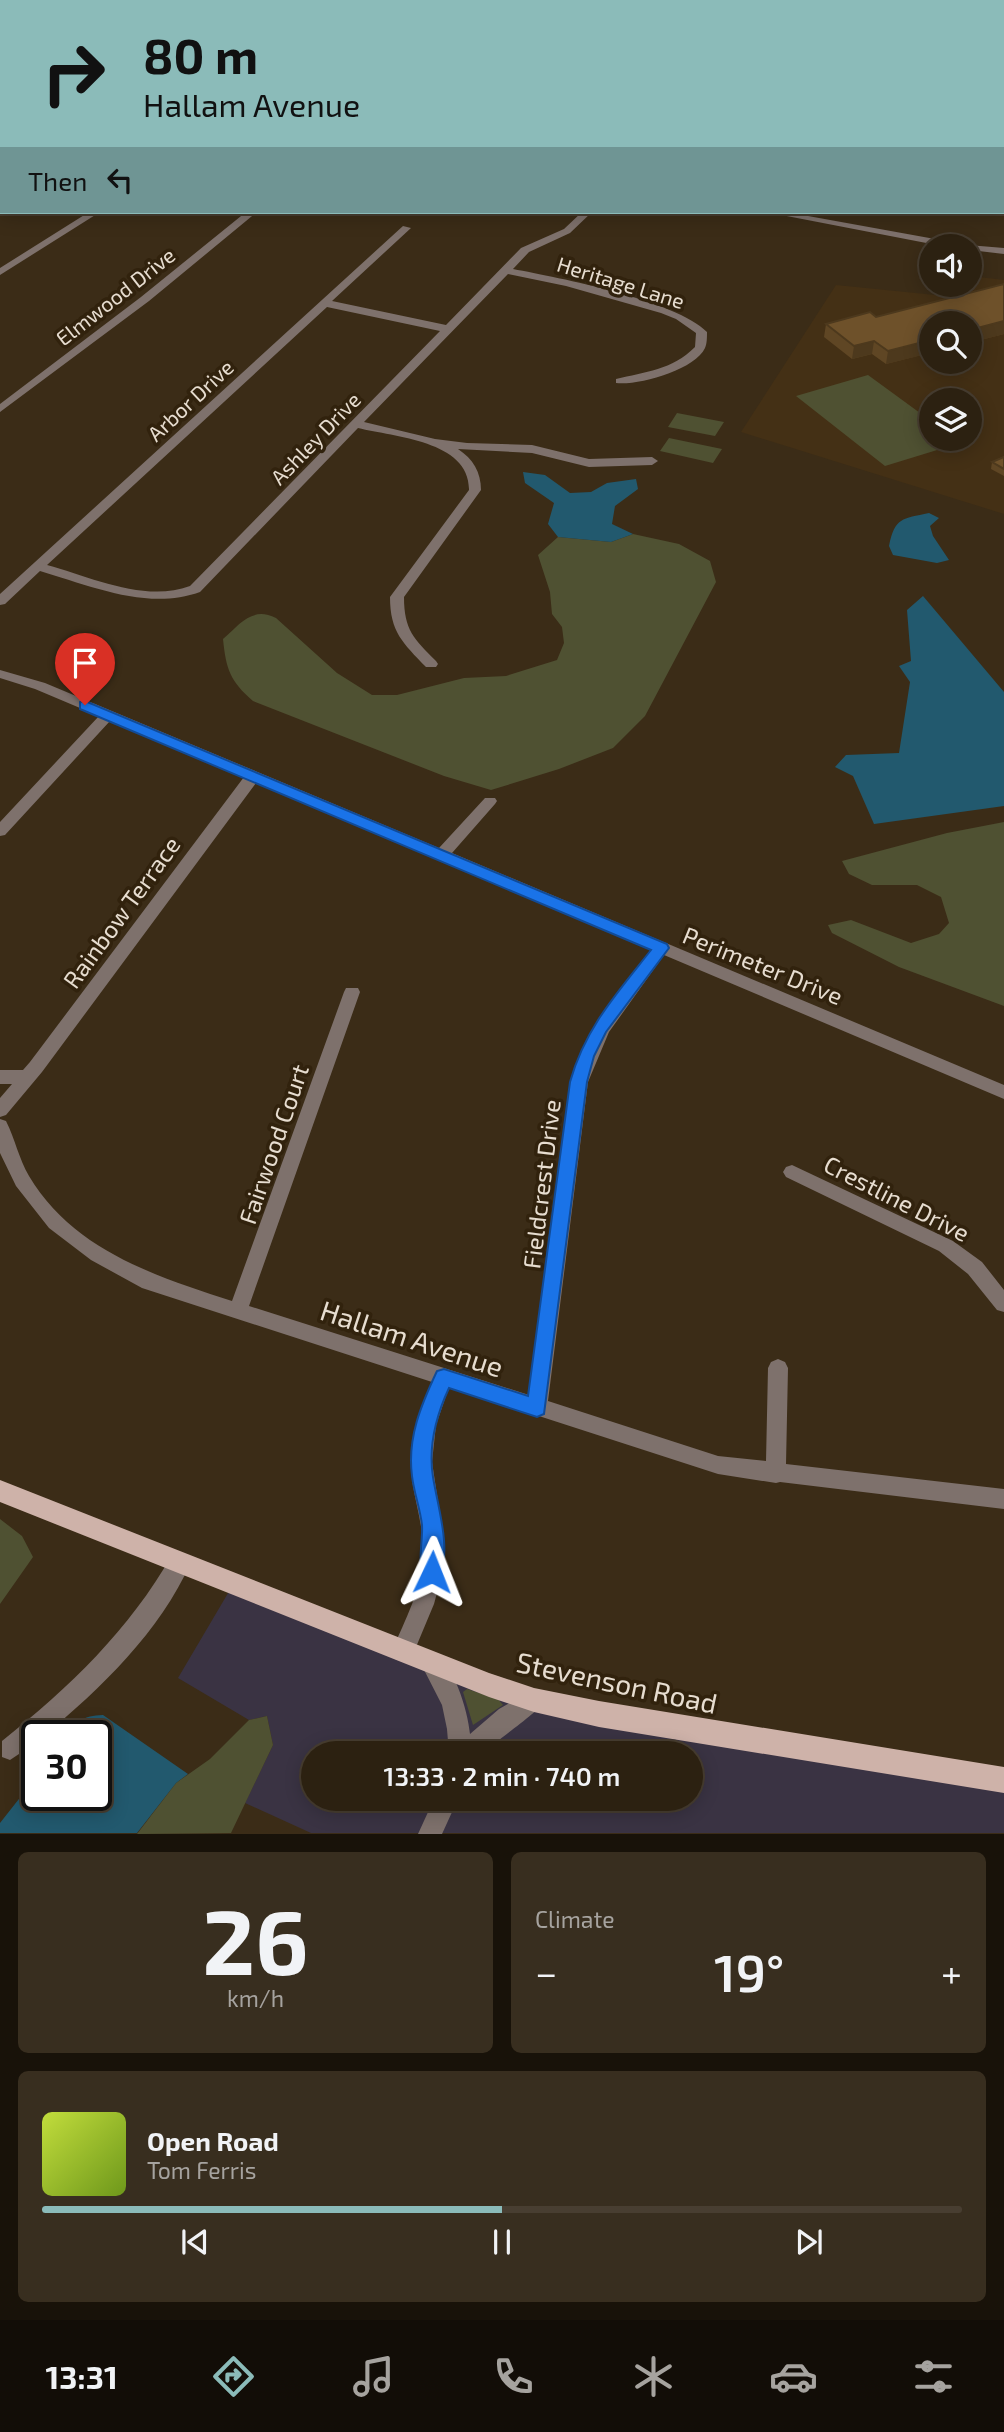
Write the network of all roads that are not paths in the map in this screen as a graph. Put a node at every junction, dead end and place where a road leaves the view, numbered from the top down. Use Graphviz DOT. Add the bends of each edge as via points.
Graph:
graph roads {
  1 [pos="92,214"];
  2 [pos="250,214"];
  3 [pos="585,214"];
  4 [pos="782,214"];
  5 [pos="406,228"];
  6 [pos="919,238"];
  7 [pos="982,249"];
  8 [pos="1004,251"];
  9 [pos="505,270"];
  10 [pos="0,272"];
  11 [pos="325,303"];
  12 [pos="447,329"];
  13 [pos="620,381"];
  14 [pos="0,409"];
  15 [pos="356,424"];
  16 [pos="435,443"];
  17 [pos="502,448"];
  18 [pos="652,461"];
  19 [pos="472,468"];
  20 [pos="38,566"];
  21 [pos="0,601"];
  22 [pos="431,664"];
  23 [pos="0,674"];
  24 [pos="108,715"];
  25 [pos="254,776"];
  26 [pos="490,801"];
  27 [pos="0,831"];
  28 [pos="442,855"];
  29 [pos="661,948"];
  30 [pos="352,992"];
  31 [pos="0,1077"];
  32 [pos="26,1077"];
  33 [pos="1004,1092"];
  34 [pos="0,1111"];
  35 [pos="0,1126"];
  36 [pos="792,1172"];
  37 [pos="1004,1304"];
  38 [pos="238,1311"];
  39 [pos="778,1368"];
  40 [pos="444,1377"];
  41 [pos="537,1408"];
  42 [pos="776,1474"];
  43 [pos="0,1491"];
  44 [pos="1004,1499"];
  45 [pos="180,1562"];
  46 [pos="403,1651"];
  47 [pos="431,1662"];
  48 [pos="534,1700"];
  49 [pos="460,1741"];
  50 [pos="478,1741"];
  51 [pos="10,1749"];
  52 [pos="1004,1780"];
  53 [pos="440,1811"];
  54 [pos="430,1833"];
  1 -- 10 [label="street"];
  2 -- 14 [label="street, Elmwood Drive"];
  3 -- 9 [label="street, Ashley Drive" via="567,231 529,247"];
  4 -- 6 [label="street"];
  5 -- 11 [label="street, Arbor Drive"];
  7 -- 8 [label="street"];
  9 -- 12 [label="street, Ashley Drive"];
  9 -- 13 [label="street, Heritage Lane" via="665,312 702,332 700,348 679,367"];
  11 -- 12 [label="street"];
  11 -- 20 [label="street, Arbor Drive"];
  12 -- 15 [label="street, Ashley Drive"];
  15 -- 16 [label="street"];
  15 -- 20 [label="street, Ashley Drive" via="190,592 153,596"];
  16 -- 17 [label="street"];
  16 -- 19 [label="street" via="462,456"];
  17 -- 18 [label="street" via="539,450 589,463"];
  17 -- 19 [label="street" via="482,456"];
  19 -- 22 [label="street" via="476,482 471,500 397,597 405,638"];
  20 -- 21 [label="street, Arbor Drive"];
  23 -- 24 [label="street, Perimeter Drive"];
  24 -- 25 [label="street, Perimeter Drive"];
  24 -- 27 [label="street"];
  25 -- 28 [label="street, Perimeter Drive"];
  25 -- 32 [label="street, Rainbow Terrace"];
  26 -- 28 [label="street"];
  28 -- 29 [label="street, Perimeter Drive"];
  29 -- 33 [label="street, Perimeter Drive"];
  29 -- 41 [label="street, Fieldcrest Drive" via="599,1029 586,1056"];
  30 -- 38 [label="street, Fairwood Court"];
  31 -- 32 [label="street"];
  32 -- 34 [label="street, Rainbow Terrace"];
  35 -- 38 [label="street, Hallam Avenue" via="27,1188 84,1248 149,1282"];
  36 -- 37 [label="street, Crestline Drive" via="946,1246 975,1268"];
  38 -- 40 [label="street, Hallam Avenue"];
  39 -- 42 [label="street"];
  40 -- 41 [label="street, Hallam Avenue"];
  40 -- 46 [label="street" via="422,1437 432,1572"];
  41 -- 42 [label="street, Hallam Avenue" via="718,1465"];
  42 -- 44 [label="street, Hallam Avenue"];
  43 -- 45 [label="main road, Stevenson Road"];
  45 -- 46 [label="main road, Stevenson Road"];
  45 -- 51 [label="street" via="132,1635 94,1676"];
  46 -- 47 [label="main road, Stevenson Road"];
  47 -- 48 [label="main road, Stevenson Road"];
  47 -- 49 [label="street" via="453,1705"];
  48 -- 50 [label="street" via="503,1718"];
  48 -- 52 [label="main road, Stevenson Road"];
  53 -- 54 [label="street"];
}
